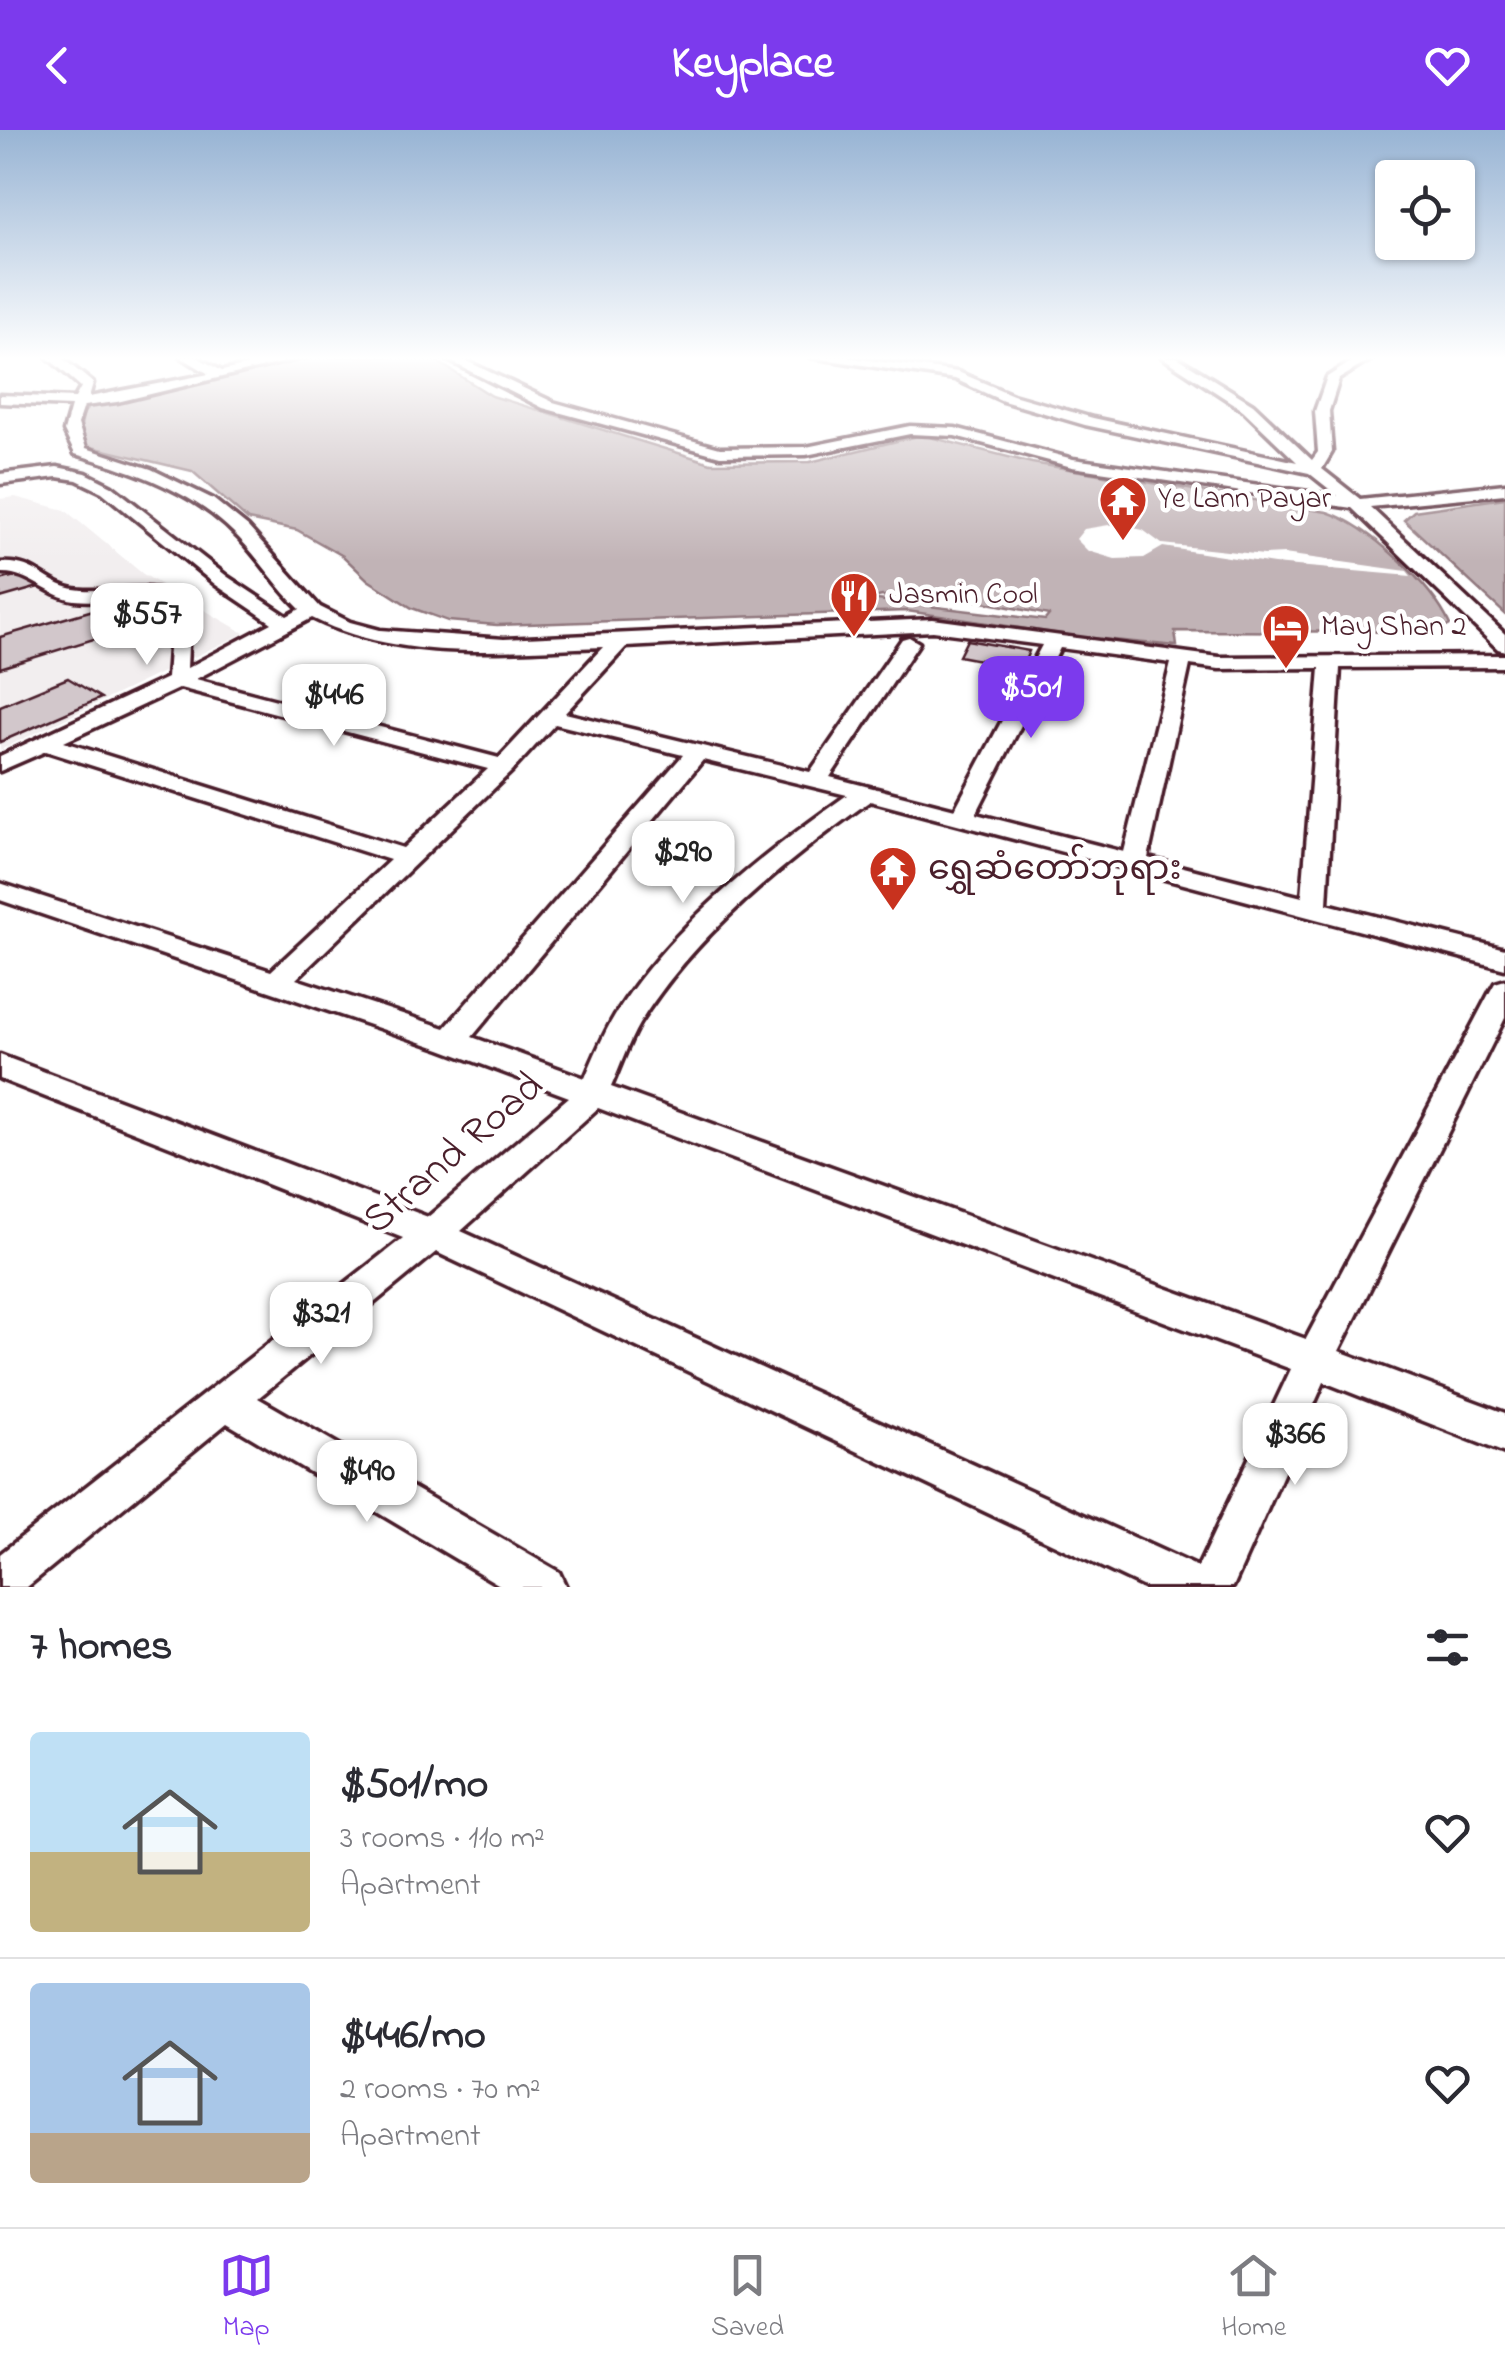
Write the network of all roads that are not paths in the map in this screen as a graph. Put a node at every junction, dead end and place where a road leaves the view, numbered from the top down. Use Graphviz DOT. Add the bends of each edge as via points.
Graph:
graph roads {
  1 [pos="71,425"];
  2 [pos="621,425"];
  3 [pos="1104,425"];
  4 [pos="1267,425"];
  5 [pos="1323,425"];
  6 [pos="1314,470"];
  7 [pos="0,479"];
  8 [pos="1505,489"];
  9 [pos="1357,504"];
  10 [pos="0,568"];
  11 [pos="312,610"];
  12 [pos="286,624"];
  13 [pos="620,641"];
  14 [pos="1054,641"];
  15 [pos="909,643"];
  16 [pos="1505,645"];
  17 [pos="1182,658"];
  18 [pos="1330,662"];
  19 [pos="1505,662"];
  20 [pos="178,682"];
  21 [pos="553,717"];
  22 [pos="46,744"];
  23 [pos="698,752"];
  24 [pos="0,764"];
  25 [pos="504,766"];
  26 [pos="816,780"];
  27 [pos="866,793"];
  28 [pos="962,818"];
  29 [pos="406,857"];
  30 [pos="1134,863"];
  31 [pos="0,891"];
  32 [pos="1314,909"];
  33 [pos="1505,959"];
  34 [pos="275,983"];
  35 [pos="1505,990"];
  36 [pos="450,1041"];
  37 [pos="0,1067"];
  38 [pos="592,1094"];
  39 [pos="433,1234"];
  40 [pos="1315,1360"];
  41 [pos="225,1400"];
  42 [pos="1505,1433"];
  43 [pos="0,1580"];
  44 [pos="544,1587"];
  45 [pos="1192,1587"];
  46 [pos="1211,1587"];
  1 -- 11 [label="street" via="80,451 139,467 238,527"];
  2 -- 9 [label="street" via="720,452 806,451 910,430 954,432 1072,463"];
  3 -- 6 [label="street"];
  4 -- 6 [label="street"];
  5 -- 6 [label="street" via="1325,452"];
  6 -- 9 [label="street"];
  7 -- 12 [label="street" via="68,474 107,489"];
  8 -- 9 [label="street"];
  9 -- 16 [label="street"];
  10 -- 20 [label="street" via="19,565 68,594 175,599 182,622 174,650"];
  11 -- 12 [label="street"];
  11 -- 13 [label="street" via="370,637"];
  12 -- 20 [label="street"];
  13 -- 14 [label="street" via="932,625"];
  13 -- 21 [label="street"];
  14 -- 17 [label="street"];
  14 -- 28 [label="street"];
  15 -- 26 [label="street"];
  17 -- 18 [label="street"];
  17 -- 30 [label="street"];
  18 -- 19 [label="street"];
  18 -- 32 [label="street"];
  20 -- 22 [label="street"];
  20 -- 25 [label="street"];
  21 -- 23 [label="street"];
  21 -- 25 [label="street"];
  22 -- 24 [label="street"];
  22 -- 29 [label="street"];
  23 -- 26 [label="street"];
  23 -- 36 [label="street"];
  25 -- 29 [label="street"];
  26 -- 27 [label="street"];
  27 -- 28 [label="street"];
  27 -- 38 [label="street" via="801,839 684,944 626,1021"];
  28 -- 30 [label="street"];
  29 -- 34 [label="street"];
  30 -- 32 [label="street"];
  31 -- 34 [label="street"];
  32 -- 33 [label="street"];
  34 -- 36 [label="street"];
  35 -- 40 [label="street"];
  36 -- 38 [label="street"];
  37 -- 39 [label="street"];
  38 -- 39 [label="street, Strand Road"];
  38 -- 40 [label="street"];
  39 -- 41 [label="street, Strand Road"];
  39 -- 45 [label="street"];
  40 -- 42 [label="street"];
  40 -- 46 [label="street"];
  41 -- 43 [label="street, Strand Road"];
  41 -- 44 [label="street"];
}
